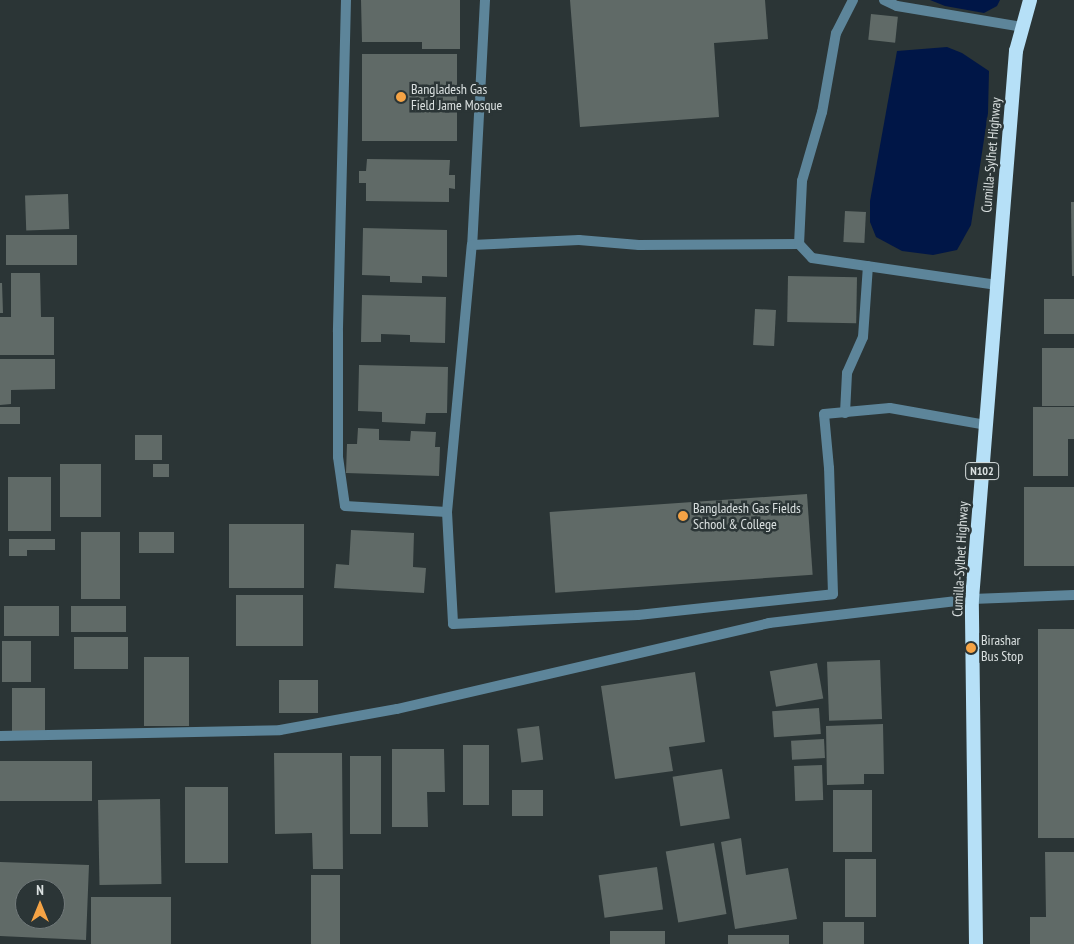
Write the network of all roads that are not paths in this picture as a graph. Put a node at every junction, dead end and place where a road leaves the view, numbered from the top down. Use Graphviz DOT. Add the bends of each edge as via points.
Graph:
graph roads {
  1 [pos="346,0"];
  2 [pos="485,0"];
  3 [pos="853,0"];
  4 [pos="884,0"];
  5 [pos="1030,0"];
  6 [pos="1023,26"];
  7 [pos="799,244"];
  8 [pos="472,245"];
  9 [pos="868,266"];
  10 [pos="997,286"];
  11 [pos="845,412"];
  12 [pos="986,424"];
  13 [pos="448,512"];
  14 [pos="1074,595"];
  15 [pos="972,599"];
  16 [pos="0,736"];
  17 [pos="976,944"];
  1 -- 13 [label="street" via="338,332 338,457 345,506"];
  2 -- 8 [label="street"];
  3 -- 7 [label="street" via="836,33 822,112 802,180"];
  4 -- 6 [label="street" via="897,6"];
  5 -- 6 [label="highway, Cumilla-Sylhet Highway / N102"];
  6 -- 10 [label="highway, Cumilla-Sylhet Highway / N102" via="1016,51"];
  7 -- 8 [label="street" via="638,244 579,240"];
  7 -- 9 [label="street" via="812,258"];
  8 -- 13 [label="street"];
  9 -- 10 [label="street"];
  9 -- 11 [label="street" via="863,338 847,373"];
  10 -- 12 [label="highway, Cumilla-Sylhet Highway / N102"];
  11 -- 12 [label="street" via="890,408"];
  11 -- 13 [label="street" via="824,414 833,594 638,615 453,624"];
  12 -- 15 [label="highway, Cumilla-Sylhet Highway / N102"];
  14 -- 15 [label="street"];
  15 -- 16 [label="street" via="768,623 397,709 280,730"];
  15 -- 17 [label="highway, Cumilla-Sylhet Highway / N102"];
}
